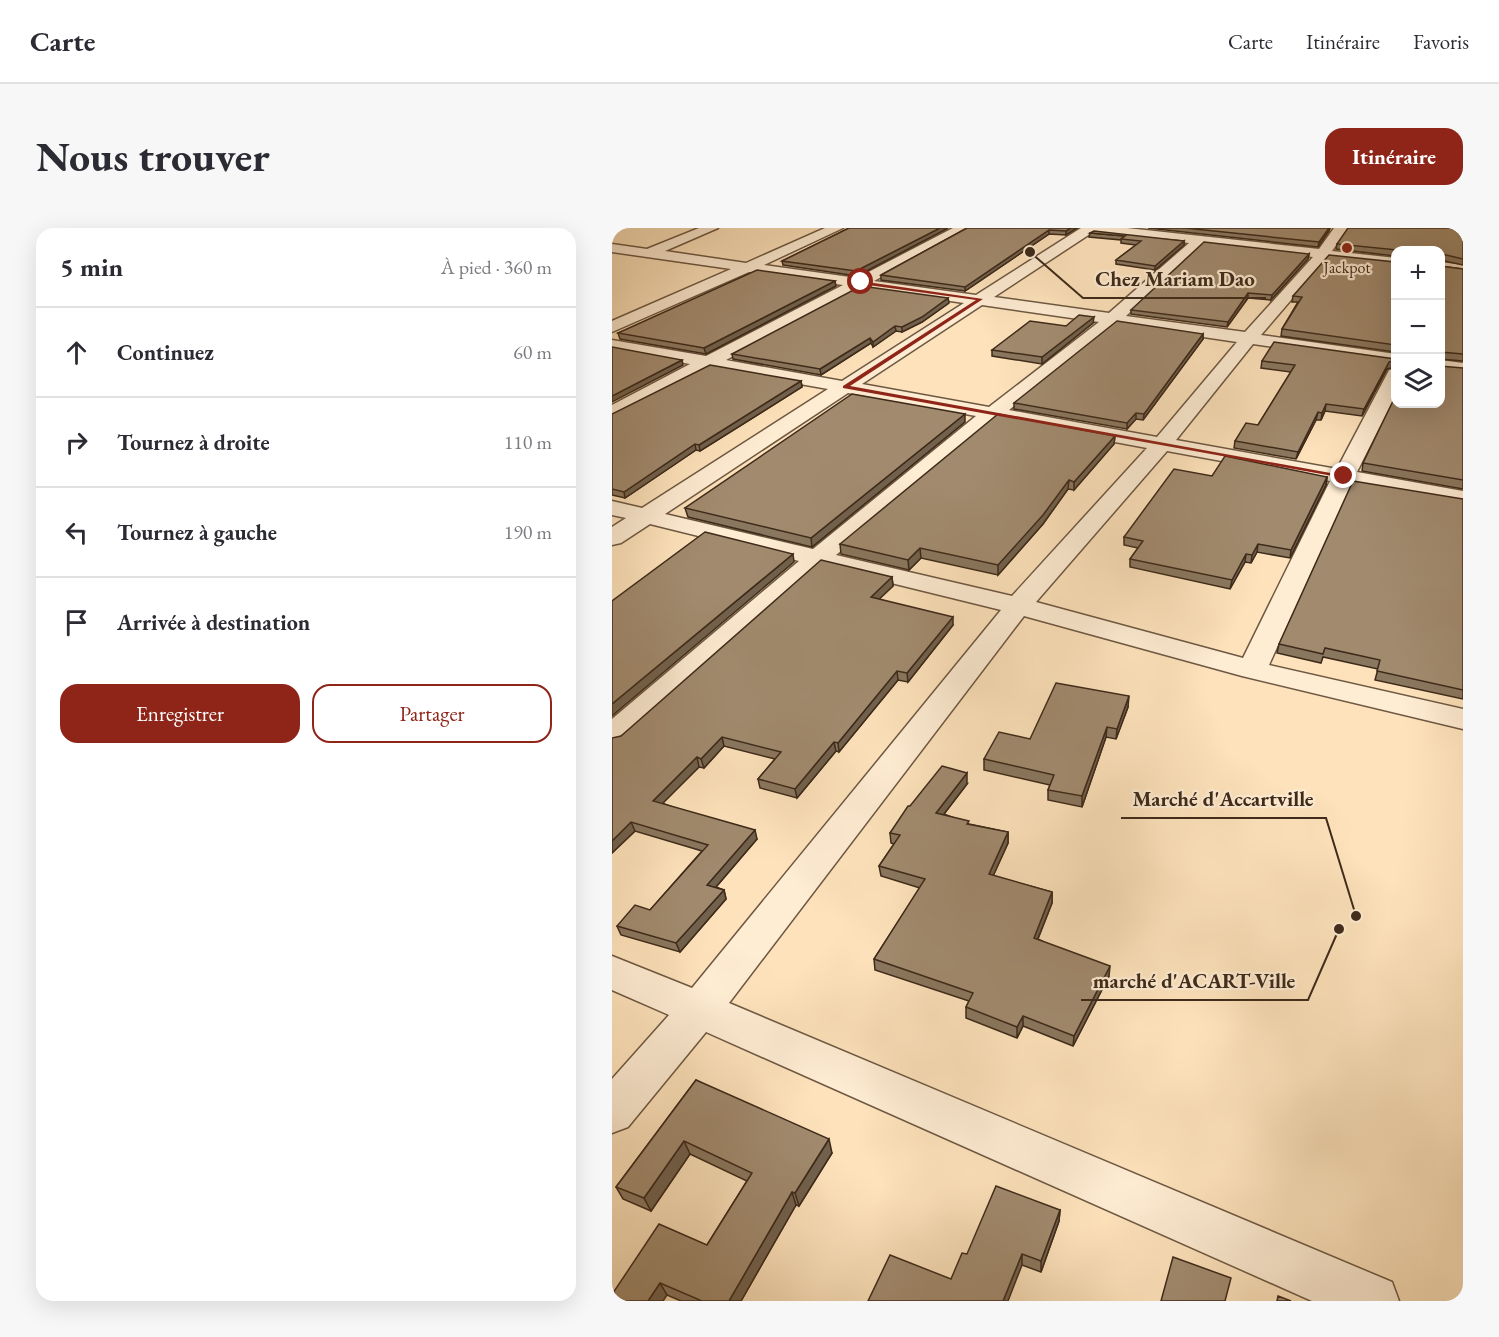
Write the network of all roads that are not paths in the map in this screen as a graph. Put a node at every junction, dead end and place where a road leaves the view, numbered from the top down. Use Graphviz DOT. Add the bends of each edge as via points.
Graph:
graph roads {
  1 [pos="711,228"];
  2 [pos="836,228"];
  3 [pos="963,228"];
  4 [pos="1091,228"];
  5 [pos="1341,228"];
  6 [pos="1200,240"];
  7 [pos="612,248"];
  8 [pos="648,253"];
  9 [pos="1323,254"];
  10 [pos="1391,262"];
  11 [pos="621,263"];
  12 [pos="750,267"];
  13 [pos="861,282"];
  14 [pos="980,299"];
  15 [pos="1114,318"];
  16 [pos="612,327"];
  17 [pos="1248,338"];
  18 [pos="612,345"];
  19 [pos="1391,357"];
  20 [pos="708,362"];
  21 [pos="1445,366"];
  22 [pos="1463,368"];
  23 [pos="1391,382"];
  24 [pos="845,387"];
  25 [pos="612,413"];
  26 [pos="993,413"];
  27 [pos="1161,444"];
  28 [pos="1344,476"];
  29 [pos="1463,498"];
  30 [pos="612,508"];
  31 [pos="645,517"];
  32 [pos="612,538"];
  33 [pos="818,557"];
  34 [pos="1018,606"];
  35 [pos="1252,670"];
  36 [pos="1463,719"];
  37 [pos="612,736"];
  38 [pos="612,972"];
  39 [pos="699,1009"];
  40 [pos="612,1112"];
  41 [pos="1373,1301"];
  1 -- 8 [label="street"];
  2 -- 12 [label="street"];
  3 -- 13 [label="street"];
  4 -- 6 [label="street"];
  4 -- 14 [label="street"];
  5 -- 9 [label="street"];
  6 -- 9 [label="street"];
  6 -- 15 [label="street"];
  7 -- 8 [label="street"];
  8 -- 11 [label="street"];
  8 -- 12 [label="street"];
  9 -- 10 [label="street"];
  9 -- 17 [label="street"];
  12 -- 13 [label="street"];
  12 -- 16 [label="street"];
  13 -- 14 [label="street"];
  13 -- 20 [label="street"];
  14 -- 15 [label="street"];
  14 -- 24 [label="street"];
  15 -- 17 [label="street"];
  15 -- 26 [label="street"];
  17 -- 19 [label="street"];
  17 -- 27 [label="street"];
  18 -- 20 [label="street"];
  20 -- 24 [label="street"];
  20 -- 25 [label="street"];
  21 -- 22 [label="street"];
  23 -- 28 [label="street"];
  24 -- 26 [label="street"];
  24 -- 31 [label="street"];
  26 -- 27 [label="street"];
  26 -- 33 [label="street"];
  27 -- 28 [label="street"];
  27 -- 34 [label="street"];
  28 -- 29 [label="street"];
  28 -- 35 [label="street"];
  30 -- 31 [label="street"];
  31 -- 32 [label="street"];
  31 -- 33 [label="street"];
  33 -- 34 [label="street"];
  33 -- 37 [label="street"];
  34 -- 35 [label="street"];
  34 -- 39 [label="street"];
  35 -- 36 [label="street"];
  38 -- 39 [label="street"];
  39 -- 40 [label="street"];
  39 -- 41 [label="street"];
}
